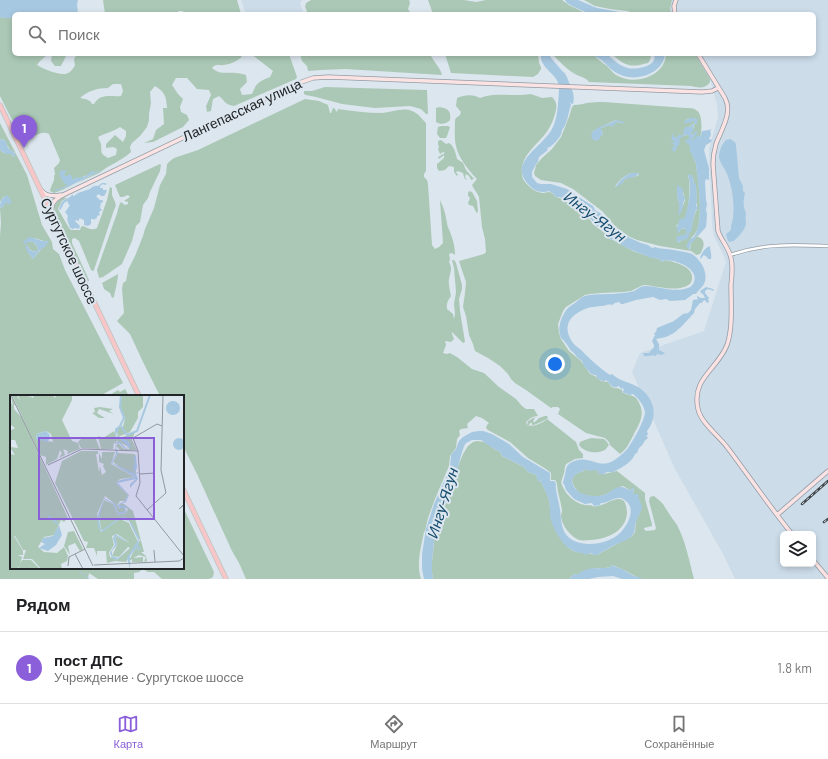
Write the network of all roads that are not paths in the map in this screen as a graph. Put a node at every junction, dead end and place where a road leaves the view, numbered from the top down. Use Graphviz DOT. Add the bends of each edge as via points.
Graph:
graph roads {
  1 [pos="676,0"];
  2 [pos="675,12"];
  3 [pos="699,56"];
  4 [pos="718,88"];
  5 [pos="0,105"];
  6 [pos="39,187"];
  7 [pos="65,194"];
  8 [pos="54,196"];
  9 [pos="60,197"];
  10 [pos="46,202"];
  11 [pos="56,224"];
  12 [pos="828,246"];
  13 [pos="730,255"];
  14 [pos="138,395"];
  15 [pos="828,471"];
  16 [pos="184,491"];
  17 [pos="777,515"];
  18 [pos="790,531"];
  19 [pos="816,564"];
  20 [pos="828,578"];
  21 [pos="226,579"];
  1 -- 2 [label="main road"];
  3 -- 4 [label="main road"];
  4 -- 7 [label="main road, Лангепасская улица" via="702,92 313,78"];
  4 -- 13 [label="main road" via="728,110 713,154 717,226"];
  5 -- 6 [label="main road, Сургутское шоссе"];
  6 -- 8 [label="main road" via="45,194"];
  6 -- 10 [label="main road, Сургутское шоссе"];
  7 -- 8 [label="main road"];
  7 -- 9 [label="main road"];
  8 -- 10 [label="main road"];
  9 -- 10 [label="main road"];
  9 -- 11 [label="main road" via="51,208"];
  10 -- 11 [label="main road, Сургутское шоссе"];
  11 -- 14 [label="main road, Сургутское шоссе"];
  12 -- 13 [label="street" via="769,246"];
  13 -- 17 [label="main road" via="732,264 729,337 723,353 701,382 698,408 700,416"];
  15 -- 17 [label="main road"];
  16 -- 21 [label="main road"];
  17 -- 18 [label="main road"];
  19 -- 20 [label="main road"];
}
